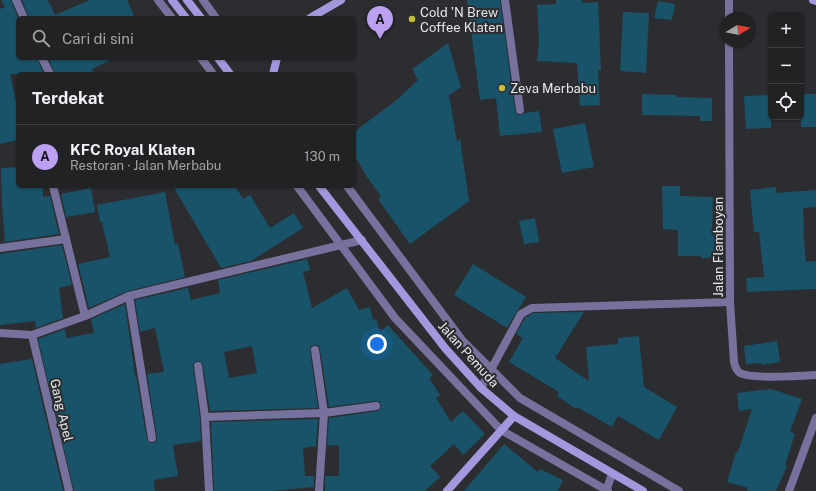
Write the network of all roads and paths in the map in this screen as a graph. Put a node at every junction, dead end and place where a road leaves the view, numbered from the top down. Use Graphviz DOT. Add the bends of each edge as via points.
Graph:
graph roads {
  1 [pos="16,0"];
  2 [pos="158,0"];
  3 [pos="172,0"];
  4 [pos="187,0"];
  5 [pos="203,0"];
  6 [pos="341,0"];
  7 [pos="505,0"];
  8 [pos="729,0"];
  9 [pos="729,12"];
  10 [pos="23,16"];
  11 [pos="170,16"];
  12 [pos="184,16"];
  13 [pos="199,16"];
  14 [pos="215,16"];
  15 [pos="313,16"];
  16 [pos="730,48"];
  17 [pos="43,60"];
  18 [pos="202,60"];
  19 [pos="220,60"];
  20 [pos="276,60"];
  21 [pos="49,72"];
  22 [pos="212,72"];
  23 [pos="228,72"];
  24 [pos="273,72"];
  25 [pos="520,110"];
  26 [pos="53,188"];
  27 [pos="298,188"];
  28 [pos="321,188"];
  29 [pos="348,188"];
  30 [pos="66,239"];
  31 [pos="362,240"];
  32 [pos="341,245"];
  33 [pos="0,248"];
  34 [pos="129,296"];
  35 [pos="730,302"];
  36 [pos="85,316"];
  37 [pos="0,334"];
  38 [pos="32,335"];
  39 [pos="315,350"];
  40 [pos="198,366"];
  41 [pos="492,370"];
  42 [pos="816,375"];
  43 [pos="481,388"];
  44 [pos="376,406"];
  45 [pos="324,413"];
  46 [pos="514,416"];
  47 [pos="206,417"];
  48 [pos="816,418"];
  49 [pos="501,430"];
  50 [pos="152,438"];
  51 [pos="612,474"];
  52 [pos="69,491"];
  53 [pos="209,491"];
  54 [pos="319,491"];
  55 [pos="447,491"];
  56 [pos="607,491"];
  57 [pos="643,491"];
  58 [pos="679,491"];
  59 [pos="789,491"];
  1 -- 10 [label="street"];
  2 -- 11 [label="street"];
  3 -- 12 [label="main road"];
  4 -- 13 [label="main road"];
  5 -- 14 [label="street"];
  6 -- 15 [label="main road"];
  7 -- 25 [label="street"];
  8 -- 9 [label="street"];
  16 -- 35 [label="street, Jalan Flamboyan"];
  17 -- 21 [label="street"];
  18 -- 22 [label="street"];
  19 -- 23 [label="main road"];
  20 -- 24 [label="main road"];
  26 -- 30 [label="street"];
  27 -- 32 [label="street"];
  28 -- 31 [label="main road, Jalan Pemuda"];
  29 -- 41 [label="street" via="462,340"];
  30 -- 33 [label="street"];
  30 -- 36 [label="street"];
  31 -- 32 [label="street"];
  31 -- 43 [label="main road, Jalan Pemuda" via="445,348"];
  32 -- 34 [label="street"];
  32 -- 49 [label="street" via="395,318"];
  34 -- 36 [label="street"];
  34 -- 50 [label="street"];
  35 -- 41 [label="street" via="532,308 521,314"];
  35 -- 42 [label="street, Jalan Flamboyan" via="734,362 738,371 749,376"];
  36 -- 38 [label="street"];
  37 -- 38 [label="street"];
  38 -- 52 [label="street, Gang Apel"];
  39 -- 45 [label="street"];
  40 -- 47 [label="street"];
  41 -- 43 [label="street"];
  41 -- 58 [label="street" via="520,398"];
  43 -- 46 [label="main road, Jalan Pemuda"];
  44 -- 45 [label="street"];
  45 -- 47 [label="street"];
  45 -- 54 [label="street"];
  46 -- 49 [label="main road"];
  46 -- 51 [label="main road, Jalan Pemuda"];
  47 -- 53 [label="street"];
  48 -- 59 [label="street"];
  49 -- 55 [label="main road"];
  49 -- 56 [label="street"];
  51 -- 56 [label="street"];
  51 -- 57 [label="main road, Jalan Pemuda"];
}
